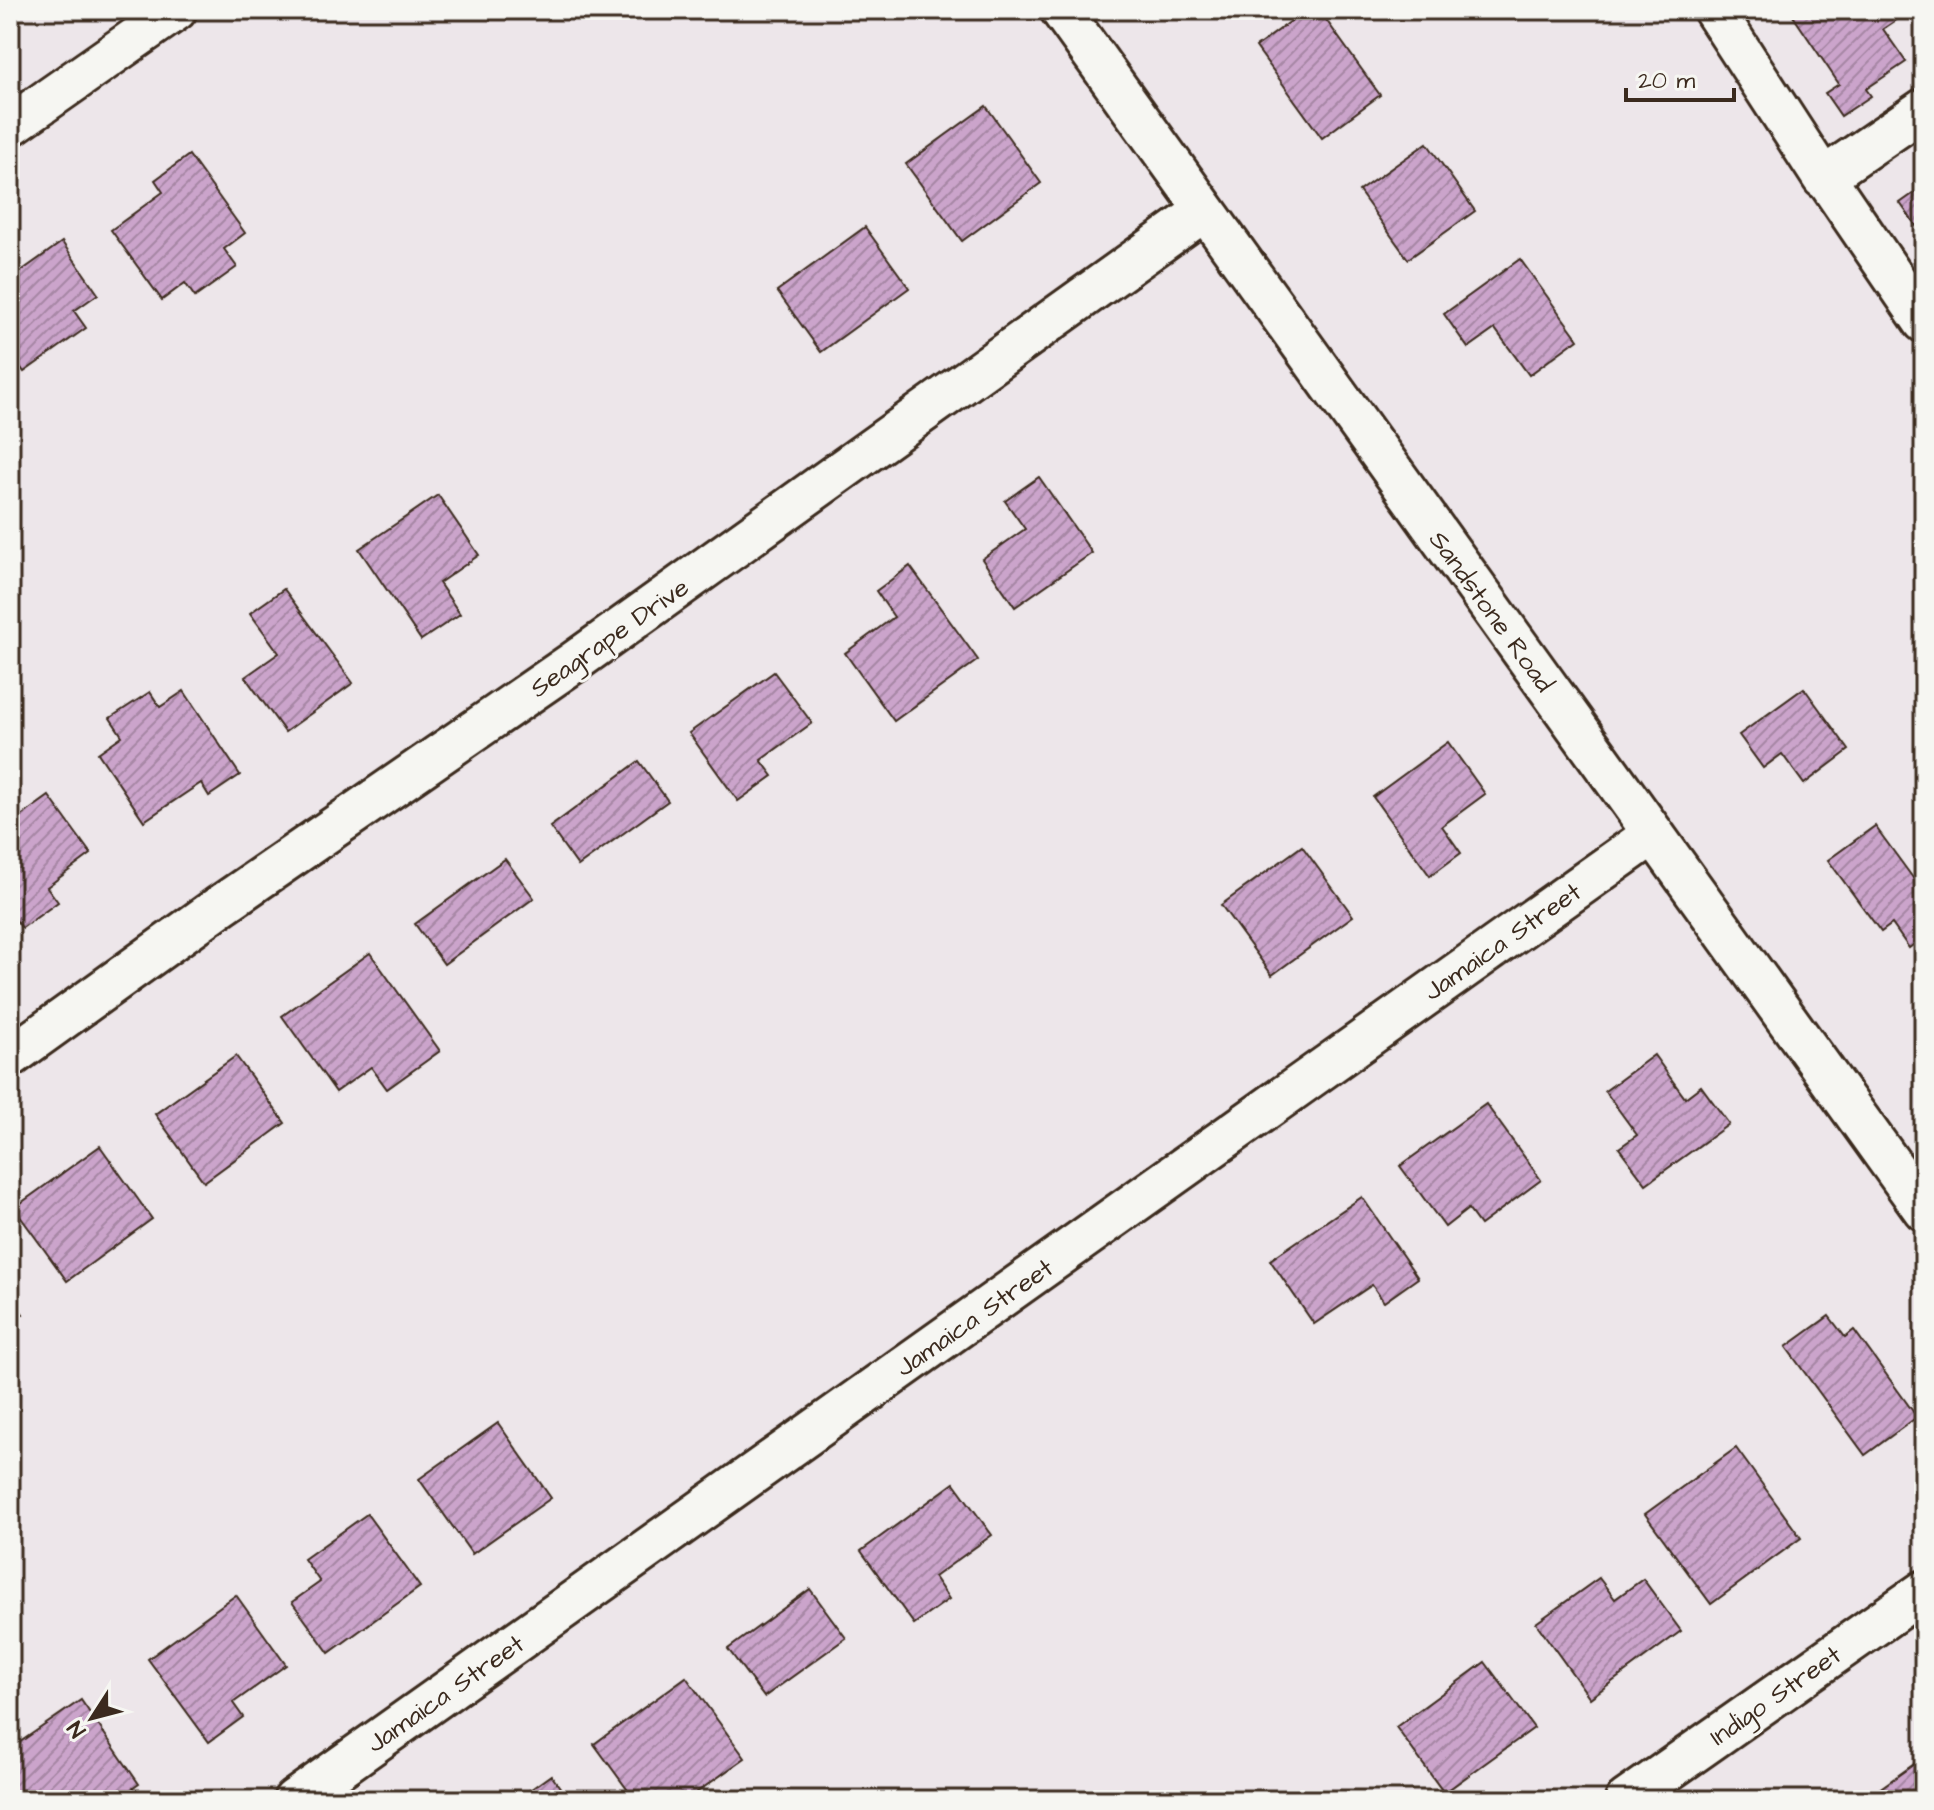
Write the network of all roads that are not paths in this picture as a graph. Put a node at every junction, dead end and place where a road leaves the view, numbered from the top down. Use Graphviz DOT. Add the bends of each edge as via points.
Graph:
graph roads {
  1 [pos="176,10"];
  2 [pos="1061,10"];
  3 [pos="1714,10"];
  4 [pos="1924,109"];
  5 [pos="10,126"];
  6 [pos="1825,177"];
  7 [pos="1204,211"];
  8 [pos="1924,322"];
  9 [pos="1653,834"];
  10 [pos="10,1057"];
  11 [pos="1924,1210"];
  12 [pos="1924,1591"];
  13 [pos="294,1800"];
  14 [pos="1626,1800"];
  1 -- 5 [label="street"];
  2 -- 7 [label="street, Sandstone Road"];
  3 -- 6 [label="street"];
  4 -- 6 [label="street"];
  6 -- 8 [label="street"];
  7 -- 9 [label="street, Sandstone Road"];
  7 -- 10 [label="street, Seagrape Drive"];
  9 -- 11 [label="street, Sandstone Road"];
  9 -- 13 [label="street, Jamaica Street"];
  12 -- 14 [label="street, Indigo Street"];
}
